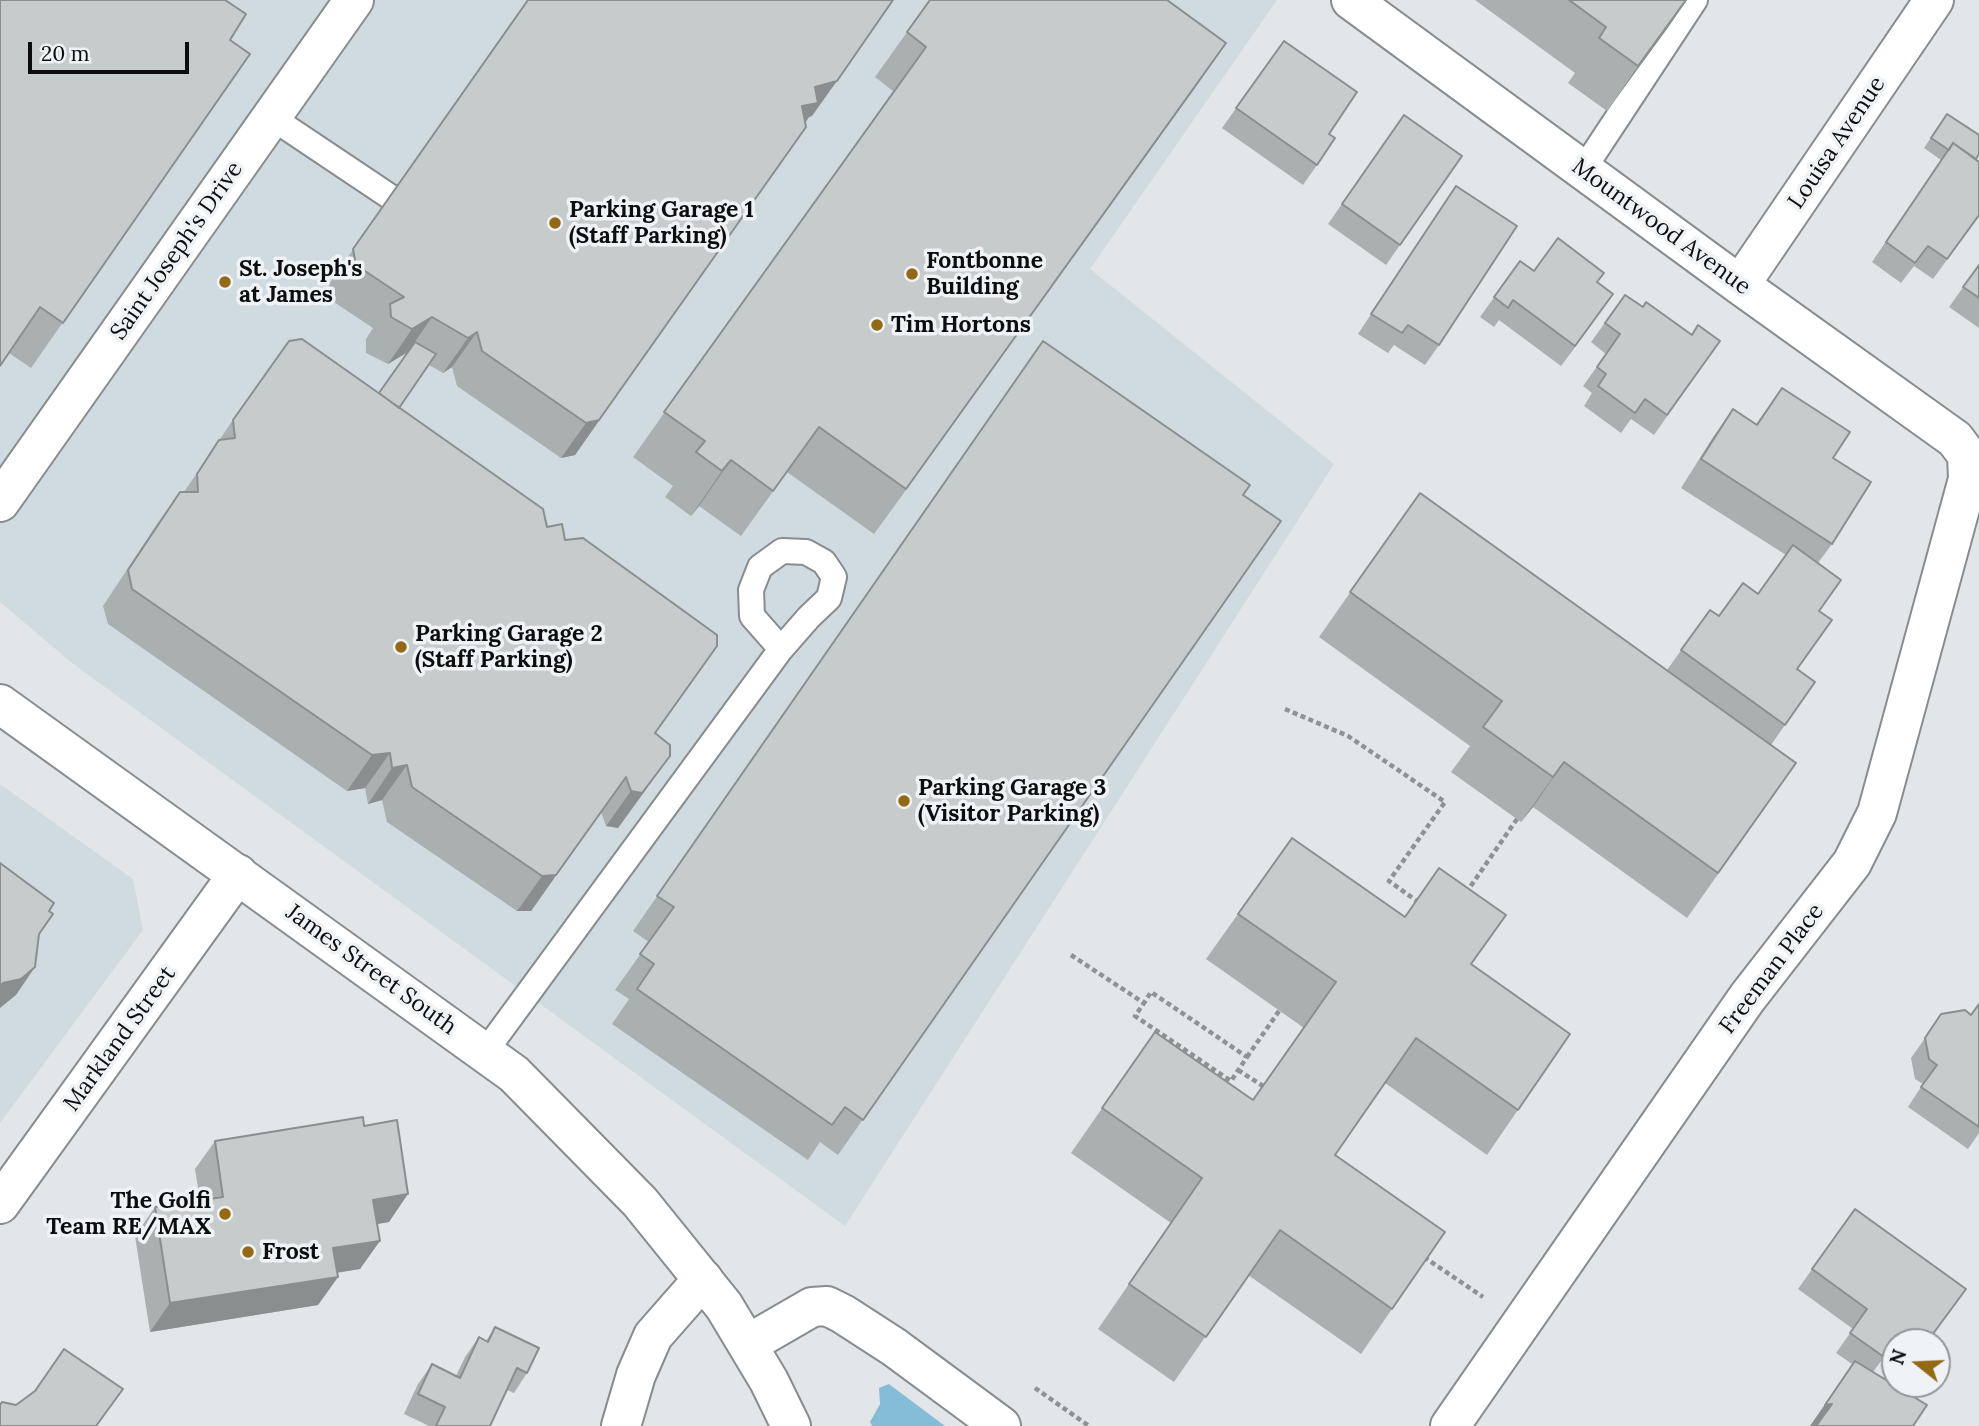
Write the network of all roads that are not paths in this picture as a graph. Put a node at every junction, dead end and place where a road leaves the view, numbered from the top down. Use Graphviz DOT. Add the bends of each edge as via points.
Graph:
graph roads {
  1 [pos="354,0"];
  2 [pos="1352,0"];
  3 [pos="1695,0"];
  4 [pos="1934,0"];
  5 [pos="271,117"];
  6 [pos="1583,170"];
  7 [pos="389,196"];
  8 [pos="1740,285"];
  9 [pos="1967,455"];
  10 [pos="0,502"];
  11 [pos="781,649"];
  12 [pos="0,704"];
  13 [pos="238,874"];
  14 [pos="485,1052"];
  15 [pos="0,1204"];
  16 [pos="703,1279"];
  17 [pos="748,1343"];
  18 [pos="621,1426"];
  19 [pos="791,1426"];
  20 [pos="1001,1426"];
  21 [pos="1450,1426"];
  1 -- 5 [label="street, Saint Joseph's Drive"];
  2 -- 6 [label="street, Mountwood Avenue"];
  3 -- 6 [label="lane"];
  4 -- 8 [label="street, Louisa Avenue"];
  5 -- 7 [label="lane"];
  5 -- 10 [label="street, Saint Joseph's Drive"];
  6 -- 8 [label="street, Mountwood Avenue"];
  8 -- 9 [label="street, Mountwood Avenue" via="1955,439"];
  9 -- 21 [label="street, Freeman Place" via="1968,479 1877,813 1852,863 1747,998"];
  11 -- 11 [label="lane" via="752,616 751,590 760,567 782,551 806,552 824,562 834,577 829,598"];
  11 -- 14 [label="lane"];
  12 -- 13 [label="street, James Street South"];
  13 -- 14 [label="street, James Street South"];
  13 -- 15 [label="street, Markland Street"];
  14 -- 16 [label="street, James Street South" via="530,1089 640,1202"];
  16 -- 17 [label="street, James Street South"];
  16 -- 18 [label="street" via="653,1336"];
  17 -- 19 [label="street, James Street South"];
  17 -- 20 [label="street" via="812,1307 827,1306"];
}
